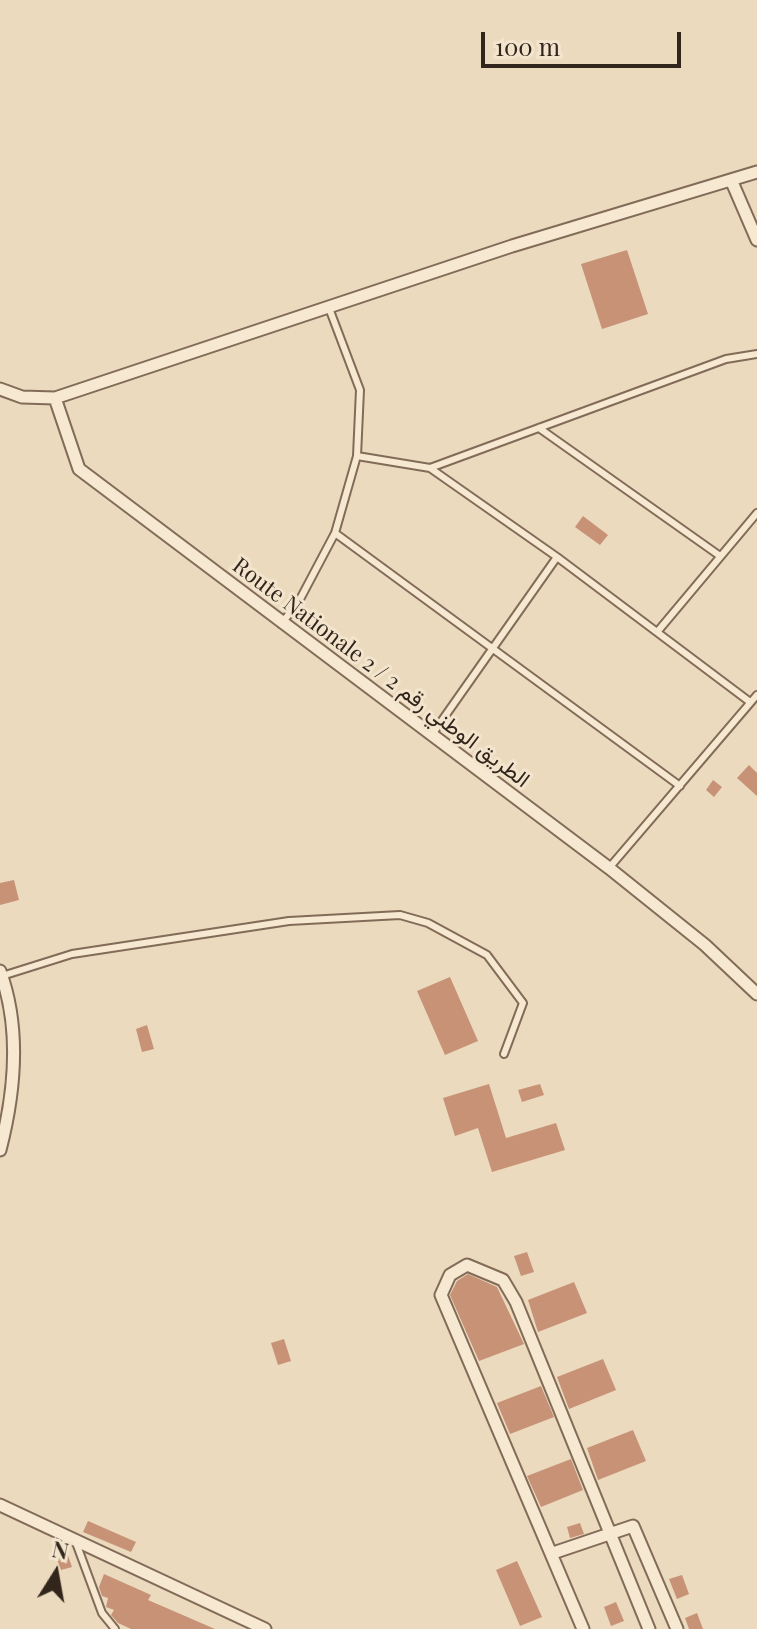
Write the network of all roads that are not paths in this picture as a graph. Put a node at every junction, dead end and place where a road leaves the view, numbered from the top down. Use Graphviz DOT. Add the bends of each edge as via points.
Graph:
graph roads {
  1 [pos="757,172"];
  2 [pos="732,182"];
  3 [pos="757,240"];
  4 [pos="329,308"];
  5 [pos="757,354"];
  6 [pos="0,389"];
  7 [pos="55,398"];
  8 [pos="539,428"];
  9 [pos="357,456"];
  10 [pos="430,468"];
  11 [pos="757,513"];
  12 [pos="335,533"];
  13 [pos="720,556"];
  14 [pos="557,557"];
  15 [pos="281,624"];
  16 [pos="658,631"];
  17 [pos="492,646"];
  18 [pos="757,695"];
  19 [pos="750,702"];
  20 [pos="431,736"];
  21 [pos="680,786"];
  22 [pos="609,868"];
  23 [pos="1,974"];
  24 [pos="757,994"];
  25 [pos="504,1054"];
  26 [pos="0,1150"];
  27 [pos="0,1505"];
  28 [pos="609,1534"];
  29 [pos="75,1540"];
  30 [pos="553,1553"];
  31 [pos="115,1629"];
  32 [pos="265,1629"];
  33 [pos="583,1629"];
  34 [pos="649,1629"];
  35 [pos="677,1629"];
  1 -- 2 [label="street"];
  2 -- 3 [label="street"];
  2 -- 4 [label="street" via="512,246"];
  4 -- 7 [label="street"];
  4 -- 9 [label="lane" via="360,390"];
  5 -- 8 [label="lane" via="726,359"];
  6 -- 7 [label="street" via="22,397"];
  7 -- 15 [label="street, Route Nationale 2 / الطريق الوطني رقم 2" via="79,469"];
  8 -- 10 [label="lane"];
  8 -- 13 [label="lane"];
  9 -- 10 [label="lane"];
  9 -- 12 [label="lane"];
  10 -- 14 [label="lane"];
  11 -- 13 [label="lane"];
  12 -- 15 [label="lane"];
  12 -- 17 [label="lane"];
  13 -- 16 [label="lane"];
  14 -- 16 [label="lane"];
  14 -- 17 [label="lane"];
  15 -- 20 [label="street, Route Nationale 2 / الطريق الوطني رقم 2"];
  16 -- 19 [label="lane"];
  17 -- 20 [label="lane"];
  17 -- 21 [label="lane"];
  18 -- 19 [label="lane"];
  19 -- 21 [label="lane"];
  20 -- 22 [label="street, Route Nationale 2 / الطريق الوطني رقم 2"];
  21 -- 22 [label="lane"];
  22 -- 24 [label="street, Route Nationale 2 / الطريق الوطني رقم 2"];
  23 -- 25 [label="lane" via="72,954 289,921 400,915 428,923 487,955 523,1003"];
  23 -- 26 [label="street" via="13,1045 13,1102"];
  27 -- 29 [label="street"];
  28 -- 30 [label="street"];
  28 -- 30 [label="street" via="516,1302 503,1280 467,1265 450,1275 441,1295"];
  28 -- 34 [label="street"];
  28 -- 35 [label="street" via="633,1526"];
  29 -- 31 [label="lane" via="102,1613"];
  29 -- 32 [label="street"];
  30 -- 33 [label="street"];
}
